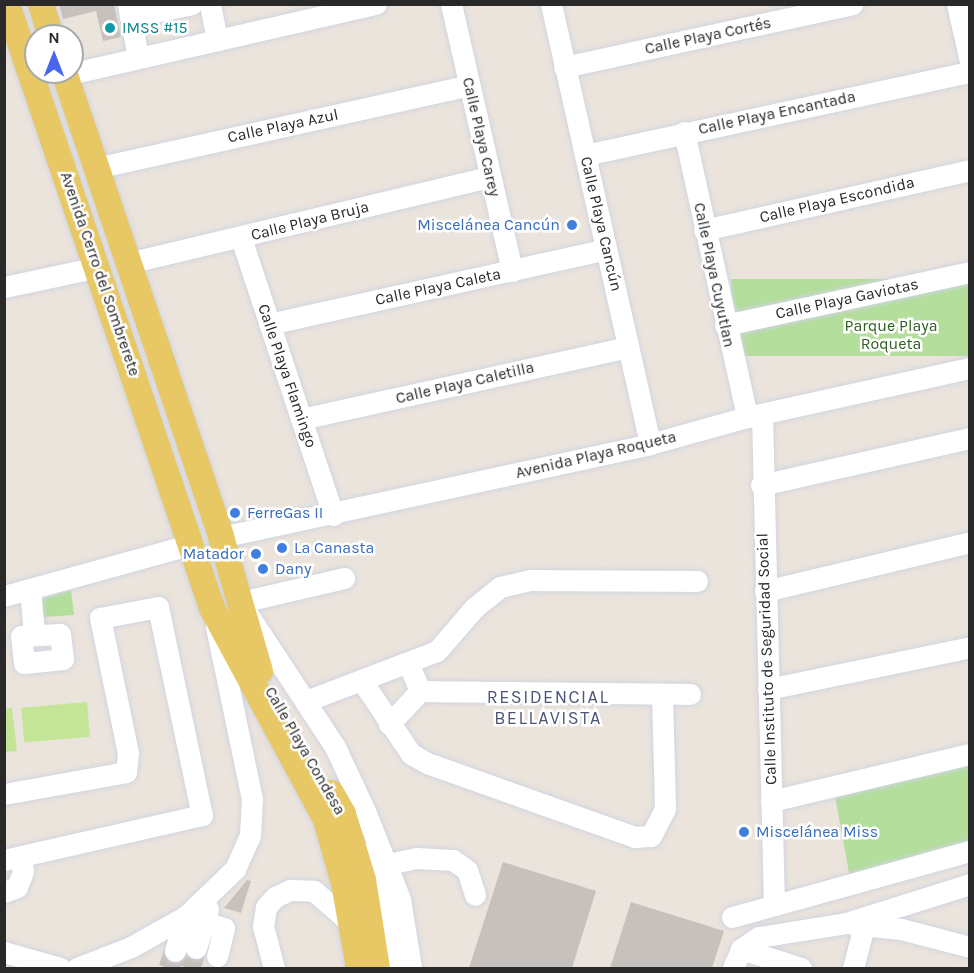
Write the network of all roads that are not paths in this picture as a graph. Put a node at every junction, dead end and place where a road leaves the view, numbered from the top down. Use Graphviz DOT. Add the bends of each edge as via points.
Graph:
graph roads {
  1 [pos="41,4"];
  2 [pos="192,4"];
  3 [pos="210,4"];
  4 [pos="451,4"];
  5 [pos="551,4"];
  6 [pos="852,4"];
  7 [pos="957,4"];
  8 [pos="6,5"];
  9 [pos="373,5"];
  10 [pos="129,11"];
  11 [pos="47,24"];
  12 [pos="217,40"];
  13 [pos="138,57"];
  14 [pos="969,61"];
  15 [pos="564,67"];
  16 [pos="84,69"];
  17 [pos="969,72"];
  18 [pos="67,84"];
  19 [pos="469,85"];
  20 [pos="684,132"];
  21 [pos="585,155"];
  22 [pos="96,168"];
  23 [pos="969,170"];
  24 [pos="490,177"];
  25 [pos="704,230"];
  26 [pos="240,238"];
  27 [pos="606,249"];
  28 [pos="128,263"];
  29 [pos="98,267"];
  30 [pos="512,270"];
  31 [pos="969,272"];
  32 [pos="4,287"];
  33 [pos="269,324"];
  34 [pos="725,325"];
  35 [pos="628,347"];
  36 [pos="969,368"];
  37 [pos="754,415"];
  38 [pos="302,419"];
  39 [pos="969,438"];
  40 [pos="650,444"];
  41 [pos="761,485"];
  42 [pos="333,515"];
  43 [pos="221,537"];
  44 [pos="969,542"];
  45 [pos="193,544"];
  46 [pos="344,578"];
  47 [pos="697,581"];
  48 [pos="30,589"];
  49 [pos="765,591"];
  50 [pos="4,596"];
  51 [pos="241,602"];
  52 [pos="212,608"];
  53 [pos="34,634"];
  54 [pos="969,647"];
  55 [pos="409,665"];
  56 [pos="362,681"];
  57 [pos="768,689"];
  58 [pos="420,691"];
  59 [pos="662,694"];
  60 [pos="690,694"];
  61 [pos="306,701"];
  62 [pos="390,724"];
  63 [pos="969,754"];
  64 [pos="4,794"];
  65 [pos="771,801"];
  66 [pos="969,851"];
  67 [pos="13,858"];
  68 [pos="388,864"];
  69 [pos="969,885"];
  70 [pos="4,892"];
  71 [pos="476,895"];
  72 [pos="774,905"];
  73 [pos="732,917"];
  74 [pos="195,919"];
  75 [pos="353,925"];
  76 [pos="855,925"];
  77 [pos="969,947"];
  78 [pos="7,948"];
  79 [pos="185,950"];
  80 [pos="217,956"];
  81 [pos="737,959"];
  82 [pos="60,969"];
  83 [pos="77,969"];
  84 [pos="274,969"];
  85 [pos="359,969"];
  86 [pos="377,969"];
  87 [pos="398,969"];
  88 [pos="411,969"];
  89 [pos="801,969"];
  90 [pos="853,969"];
  1 -- 11 [label="main road"];
  2 -- 10 [label="street"];
  3 -- 12 [label="street"];
  4 -- 19 [label="street, Calle Playa Carey"];
  5 -- 15 [label="street, Calle Playa Cancún"];
  6 -- 15 [label="street, Calle Playa Cortés"];
  7 -- 14 [label="street"];
  8 -- 29 [label="main road, Avenida Cerro del Sombrerete"];
  9 -- 12 [label="street"];
  10 -- 13 [label="street"];
  12 -- 13 [label="street"];
  13 -- 16 [label="street"];
  15 -- 21 [label="street, Calle Playa Cancún"];
  17 -- 20 [label="street, Calle Playa Encantada"];
  18 -- 22 [label="main road, Avenida Cerro del Sombrerete"];
  19 -- 22 [label="street, Calle Playa Azul"];
  19 -- 24 [label="street, Calle Playa Carey"];
  20 -- 21 [label="street, Calle Playa Encantada"];
  20 -- 25 [label="street, Calle Playa Cuyutlan"];
  21 -- 27 [label="street, Calle Playa Cancún"];
  22 -- 28 [label="main road, Avenida Cerro del Sombrerete"];
  23 -- 25 [label="street, Calle Playa Escondida"];
  24 -- 26 [label="street, Calle Playa Bruja"];
  24 -- 30 [label="street, Calle Playa Carey"];
  25 -- 34 [label="street, Calle Playa Cuyutlan"];
  26 -- 28 [label="street, Calle Playa Bruja"];
  26 -- 33 [label="street, Calle Playa Flamingo"];
  27 -- 30 [label="street, Calle Playa Caleta"];
  27 -- 35 [label="street, Calle Playa Cancún"];
  28 -- 43 [label="main road, Avenida Cerro del Sombrerete"];
  29 -- 32 [label="street"];
  29 -- 45 [label="main road, Avenida Cerro del Sombrerete"];
  30 -- 33 [label="street, Calle Playa Caleta"];
  31 -- 34 [label="street, Calle Playa Gaviotas"];
  33 -- 38 [label="street, Calle Playa Flamingo"];
  34 -- 37 [label="street, Calle Playa Cuyutlan"];
  35 -- 38 [label="street, Calle Playa Caletilla"];
  35 -- 40 [label="street, Calle Playa Cancún"];
  36 -- 37 [label="street, Avenida Playa Roqueta"];
  37 -- 40 [label="street, Avenida Playa Roqueta"];
  37 -- 41 [label="street, Calle Instituto de Seguridad Social"];
  38 -- 42 [label="street, Calle Playa Flamingo"];
  39 -- 41 [label="street"];
  40 -- 42 [label="street, Avenida Playa Roqueta"];
  41 -- 49 [label="street, Calle Instituto de Seguridad Social"];
  42 -- 43 [label="street, Avenida Playa Roqueta"];
  43 -- 51 [label="main road, Calle Playa Condesa"];
  44 -- 49 [label="street"];
  45 -- 48 [label="street"];
  45 -- 52 [label="main road, Calle Playa Condesa"];
  46 -- 51 [label="street"];
  47 -- 55 [label="street" via="530,580 500,587 474,608 437,651"];
  48 -- 50 [label="street"];
  48 -- 53 [label="street"];
  49 -- 57 [label="street, Calle Instituto de Seguridad Social"];
  51 -- 61 [label="street"];
  51 -- 86 [label="main road, Calle Playa Condesa" via="259,670 343,814 363,880"];
  51 -- 87 [label="street" via="273,677 322,750 355,815 393,938"];
  52 -- 74 [label="street" via="252,800 250,836 235,869"];
  52 -- 75 [label="main road, Calle Playa Condesa" via="326,820"];
  54 -- 57 [label="street"];
  55 -- 56 [label="street"];
  55 -- 58 [label="street"];
  56 -- 61 [label="street"];
  56 -- 62 [label="street"];
  57 -- 65 [label="street, Calle Instituto de Seguridad Social"];
  58 -- 59 [label="street"];
  58 -- 62 [label="street"];
  59 -- 60 [label="street"];
  59 -- 62 [label="street" via="665,808 651,836 634,837 427,763 411,754"];
  61 -- 68 [label="street" via="335,747"];
  63 -- 65 [label="street"];
  64 -- 67 [label="street" via="126,772 128,753 100,618 159,607 202,816"];
  65 -- 72 [label="street, Calle Instituto de Seguridad Social"];
  66 -- 72 [label="street"];
  67 -- 70 [label="street" via="23,871 17,887"];
  68 -- 71 [label="street" via="416,858 453,860 467,870"];
  68 -- 88 [label="street" via="400,899"];
  69 -- 76 [label="street"];
  72 -- 73 [label="street"];
  74 -- 79 [label="street"];
  74 -- 80 [label="street" via="224,927"];
  74 -- 83 [label="street"];
  75 -- 84 [label="street" via="314,891 290,890 275,897 266,907 263,926"];
  75 -- 85 [label="main road, Calle Playa Condesa"];
  76 -- 77 [label="street" via="901,929"];
  76 -- 81 [label="street" via="787,930 759,938"];
  76 -- 90 [label="street"];
  78 -- 82 [label="street"];
  81 -- 89 [label="street"];
}
